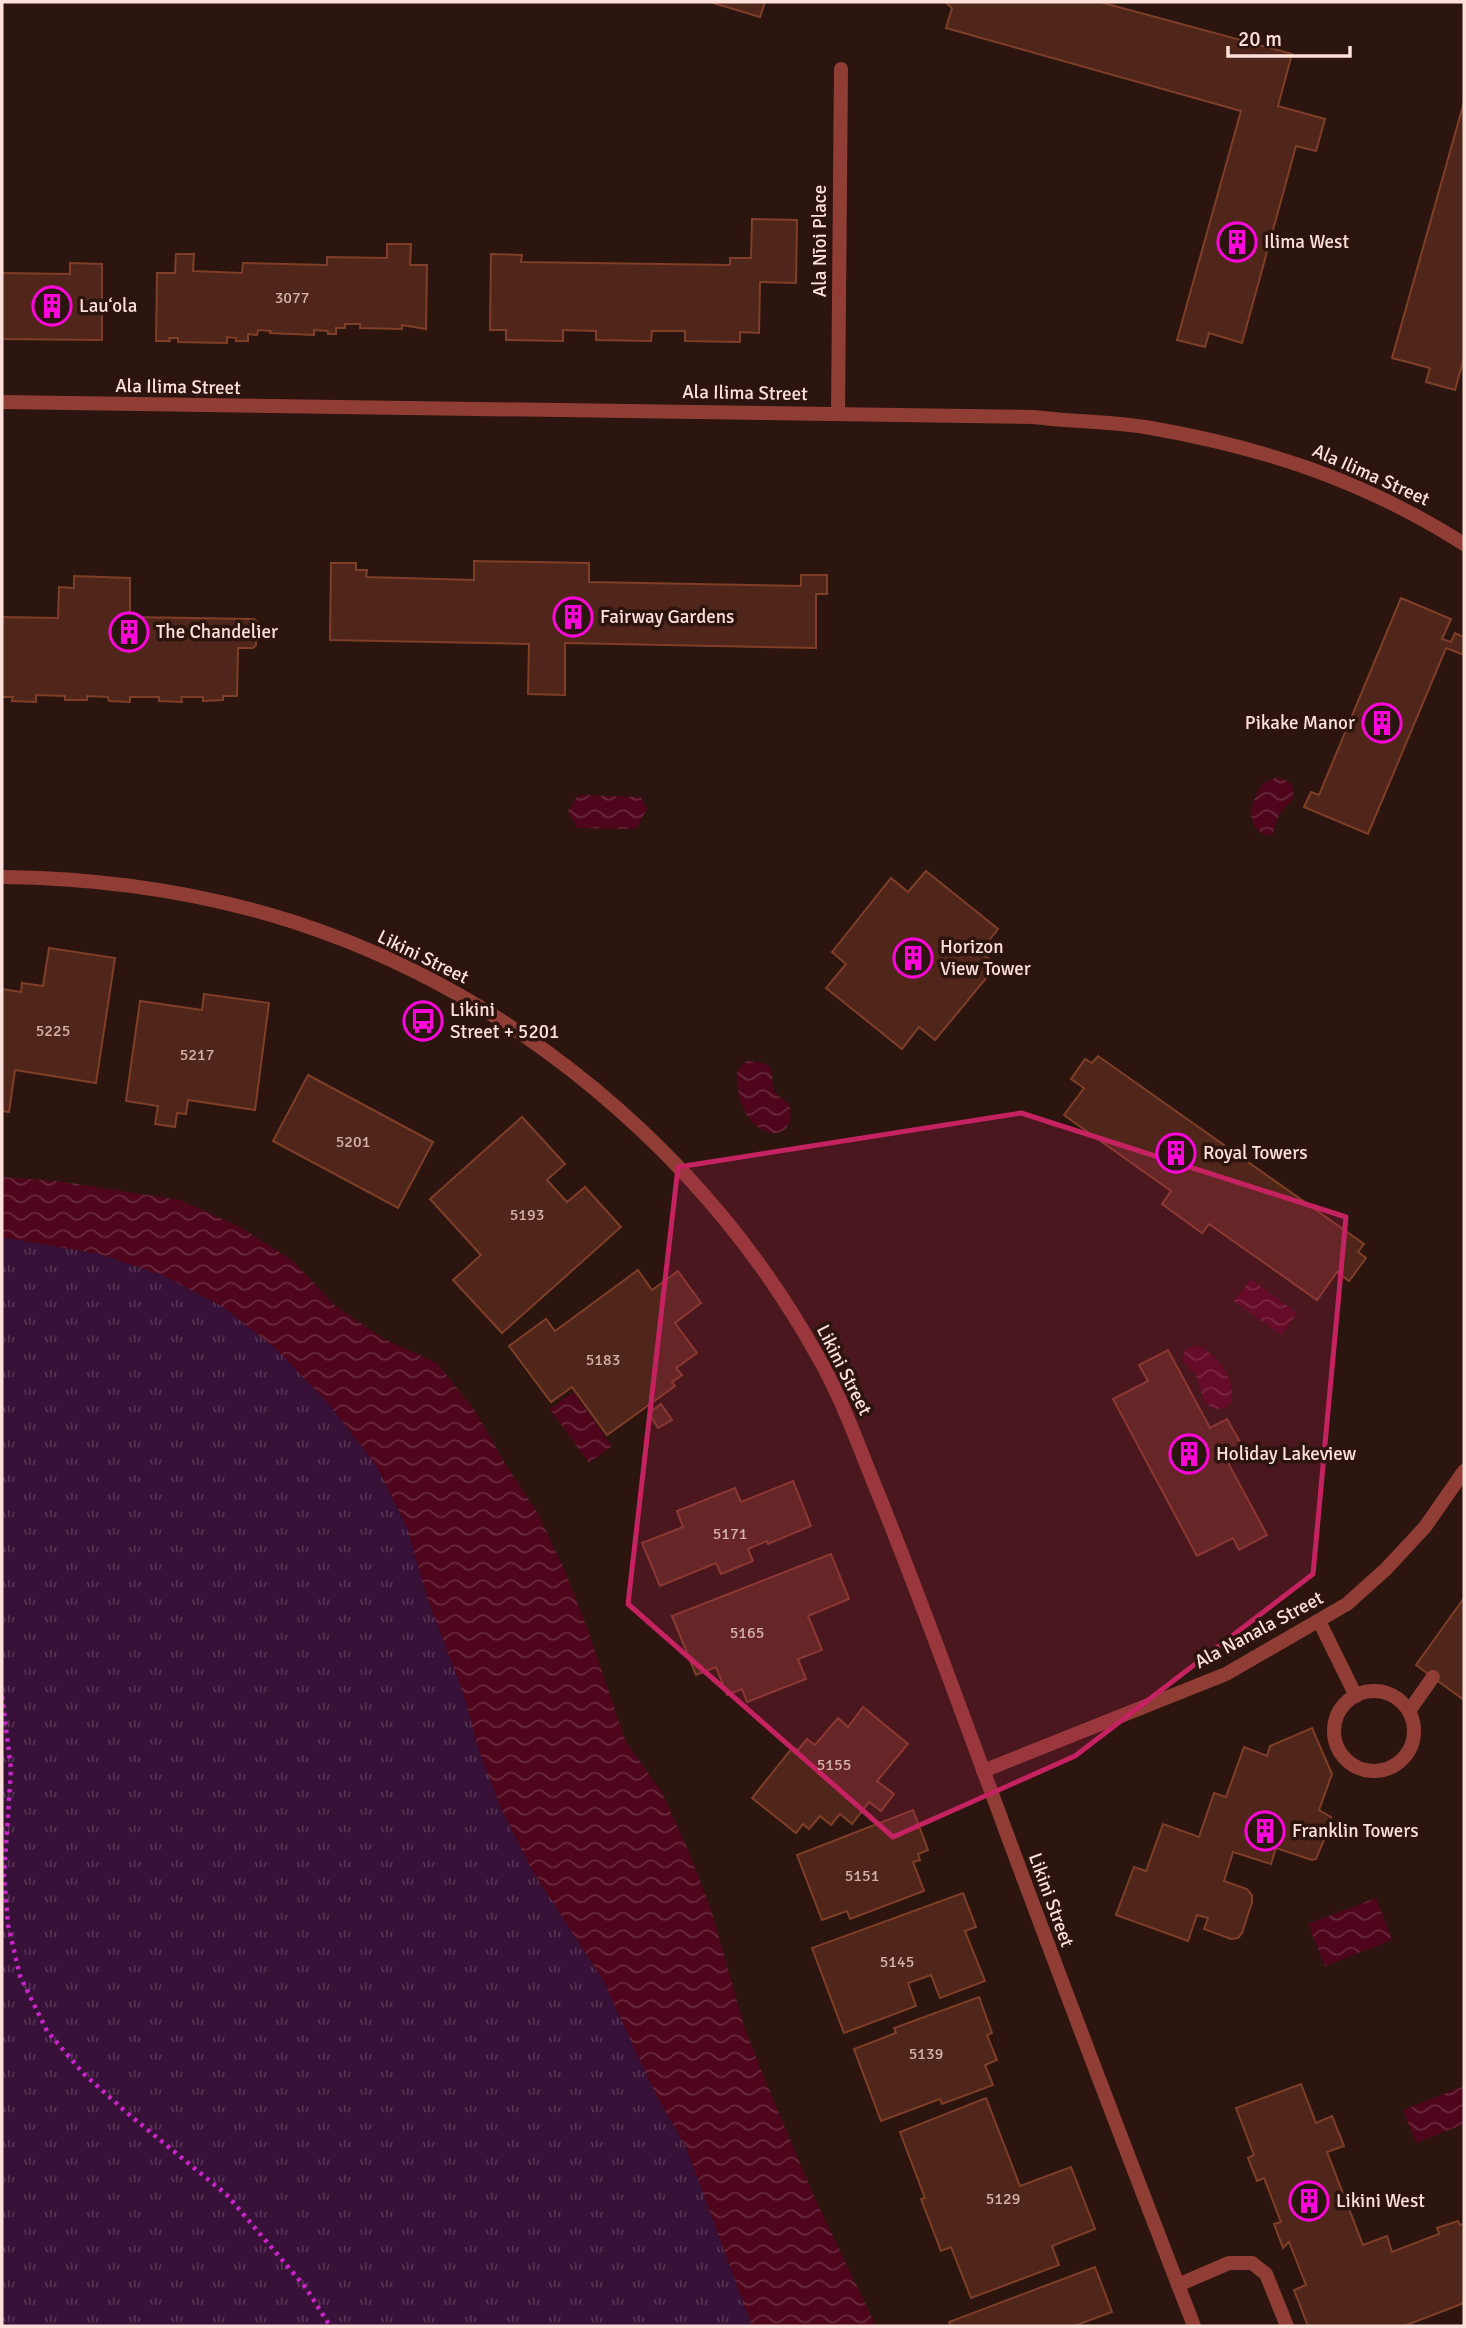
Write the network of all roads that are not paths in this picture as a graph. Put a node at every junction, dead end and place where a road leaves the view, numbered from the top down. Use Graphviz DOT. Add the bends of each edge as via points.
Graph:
graph roads {
  1 [pos="841,69"];
  2 [pos="2,402"];
  3 [pos="838,414"];
  4 [pos="1464,544"];
  5 [pos="2,877"];
  6 [pos="1464,1471"];
  7 [pos="1319,1621"];
  8 [pos="1433,1677"];
  9 [pos="1356,1696"];
  10 [pos="1409,1711"];
  11 [pos="984,1771"];
  12 [pos="1178,2285"];
  13 [pos="1194,2326"];
  14 [pos="1287,2326"];
  1 -- 3 [label="street, Ala Nīoi Place"];
  2 -- 3 [label="street, Ala Ilima Street"];
  3 -- 4 [label="street, Ala Ilima Street" via="1034,416 1148,428 1244,447 1343,480"];
  5 -- 11 [label="street, Likini Street" via="137,887 229,905 292,922 410,970 470,1002 548,1053 686,1172 758,1262 819,1357 897,1539"];
  6 -- 7 [label="street, Ala Nanala Street" via="1425,1527 1386,1569 1347,1604"];
  7 -- 9 [label="street"];
  7 -- 11 [label="street, Ala Nanala Street" via="1226,1674"];
  8 -- 10 [label="street"];
  9 -- 10 [label="street" via="1390,1695"];
  9 -- 10 [label="street" via="1336,1718 1334,1731 1343,1757 1366,1770 1380,1771 1403,1760 1414,1736"];
  11 -- 12 [label="street, Likini Street"];
  12 -- 13 [label="street, Likini Street"];
  12 -- 14 [label="street" via="1229,2263 1252,2263 1266,2274"];
}
